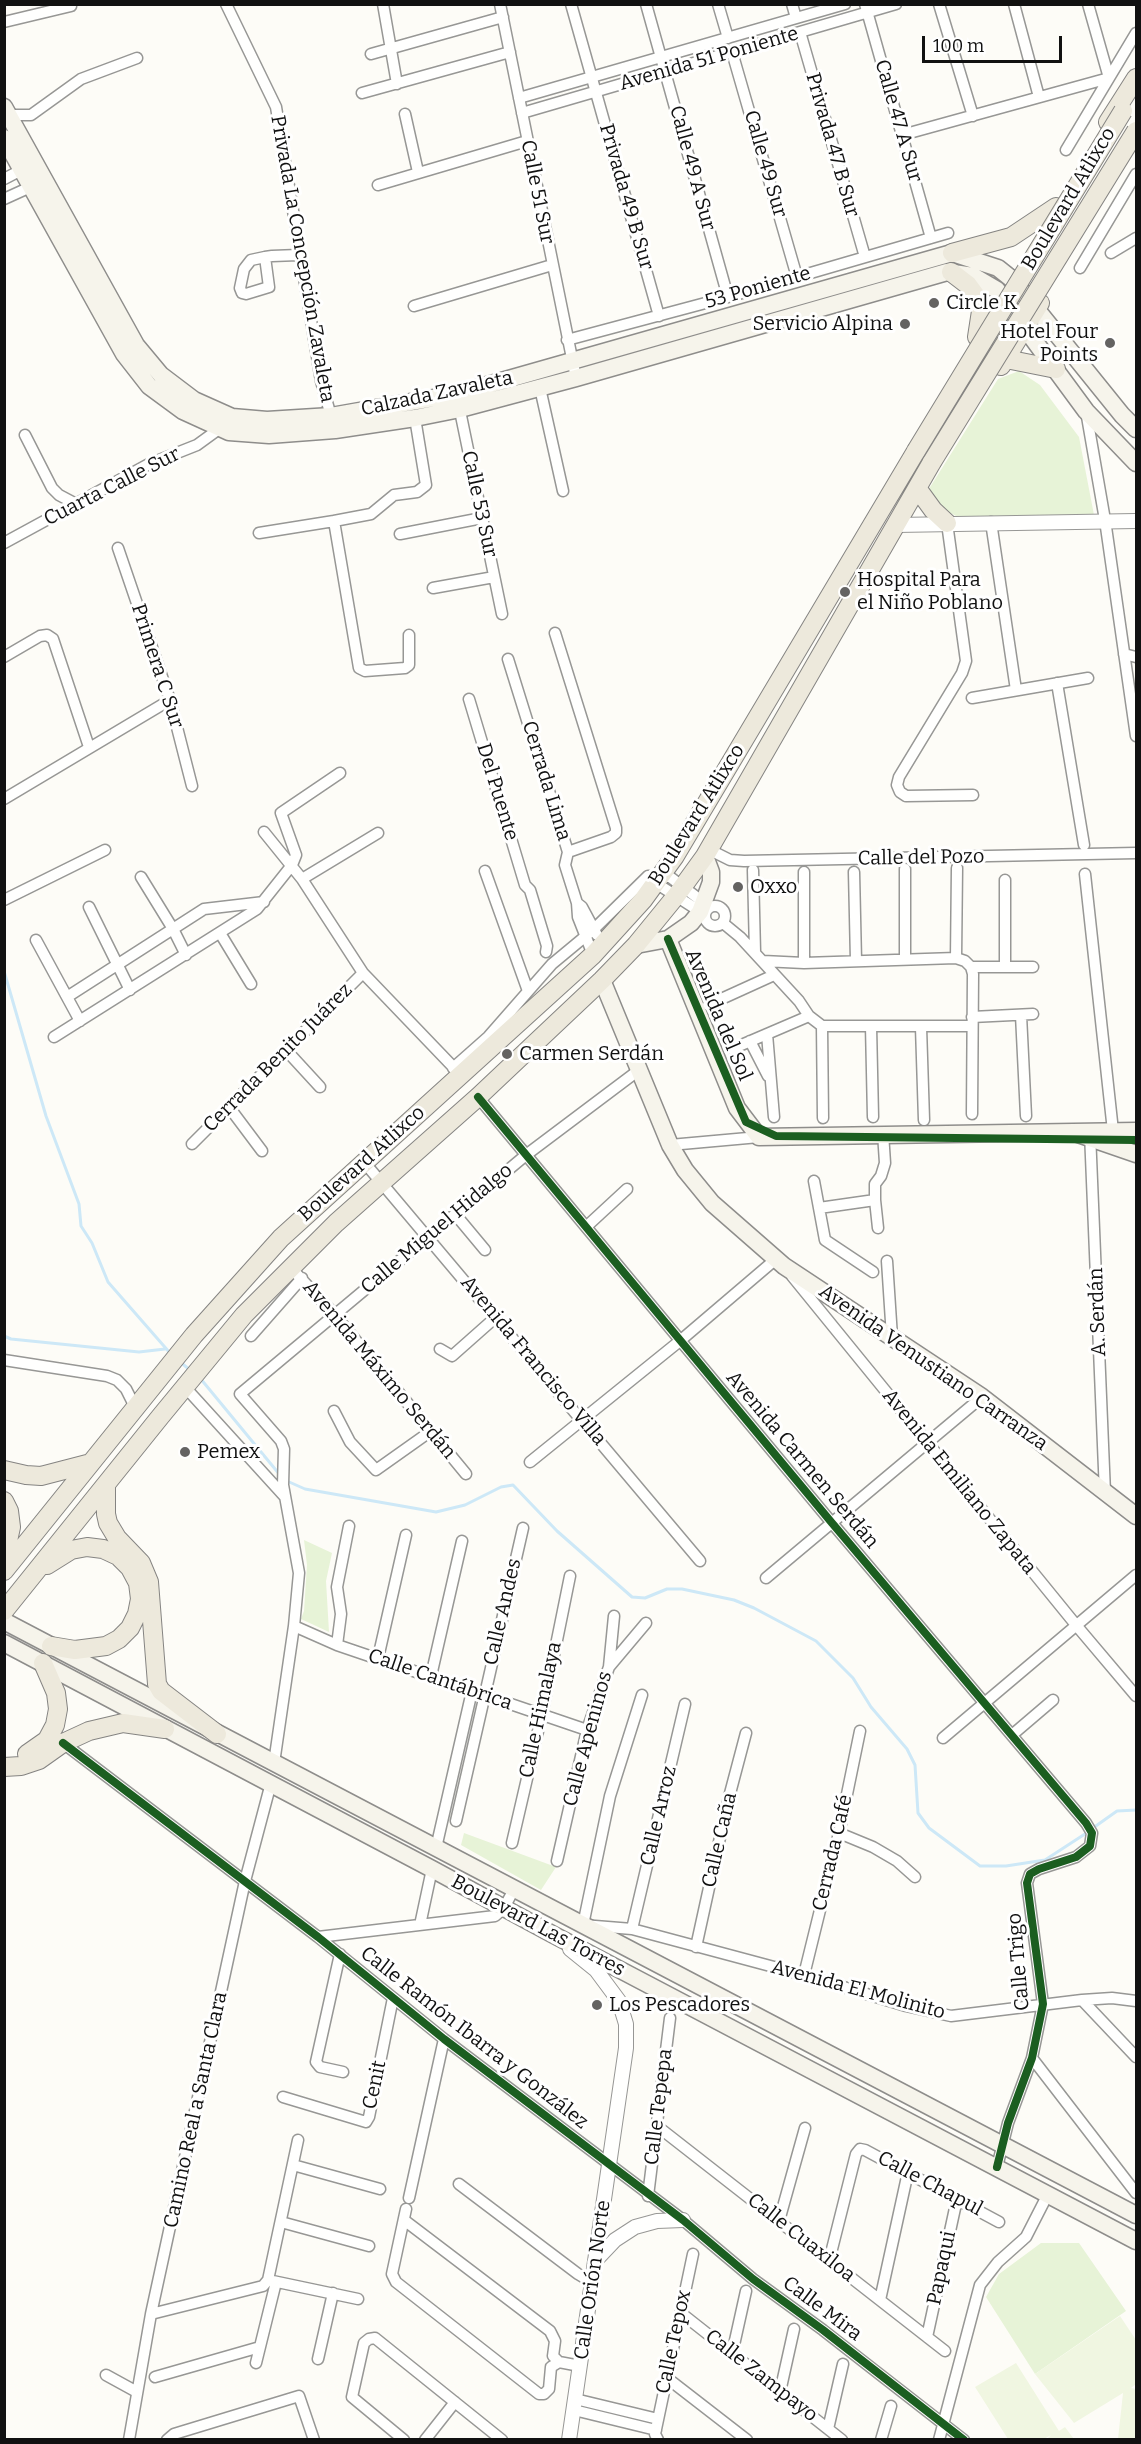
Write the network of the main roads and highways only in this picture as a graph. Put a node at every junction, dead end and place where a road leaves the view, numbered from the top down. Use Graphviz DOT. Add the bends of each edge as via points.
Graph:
graph roads {
  1 [pos="1137,78"];
  2 [pos="1137,89"];
  3 [pos="7,111"];
  4 [pos="1137,131"];
  5 [pos="4,138"];
  6 [pos="1137,146"];
  7 [pos="28,166"];
  8 [pos="38,184"];
  9 [pos="1056,207"];
  10 [pos="952,253"];
  11 [pos="1028,255"];
  12 [pos="951,272"];
  13 [pos="1059,273"];
  14 [pos="1014,280"];
  15 [pos="1003,297"];
  16 [pos="1037,309"];
  17 [pos="1025,328"];
  18 [pos="977,337"];
  19 [pos="1006,359"];
  20 [pos="1056,369"];
  21 [pos="574,370"];
  22 [pos="458,401"];
  23 [pos="1129,419"];
  24 [pos="1137,429"];
  25 [pos="1137,463"];
  26 [pos="897,482"];
  27 [pos="917,488"];
  28 [pos="947,523"];
  29 [pos="707,852"];
  30 [pos="668,939"];
  31 [pos="636,945"];
  32 [pos="602,980"];
  33 [pos="1136,1131"];
  34 [pos="1085,1135"];
  35 [pos="1135,1156"];
  36 [pos="91,1463"];
  37 [pos="4,1470"];
  38 [pos="106,1484"];
  39 [pos="4,1501"];
  40 [pos="1137,1516"];
  41 [pos="4,1559"];
  42 [pos="4,1571"];
  43 [pos="33,1576"];
  44 [pos="7,1620"];
  45 [pos="4,1643"];
  46 [pos="51,1646"];
  47 [pos="43,1663"];
  48 [pos="165,1729"];
  49 [pos="217,1734"];
  50 [pos="4,1758"];
  51 [pos="4,1767"];
  52 [pos="1135,2210"];
  53 [pos="1137,2241"];
  1 -- 9 [label="main road"];
  2 -- 26 [label="main road, Boulevard Atlixco, bridge"];
  3 -- 7 [label="main road, Calzada Zavaleta" via="22,138"];
  4 -- 27 [label="main road, Boulevard Atlixco, bridge"];
  5 -- 7 [label="main road, Calzada Zavaleta"];
  6 -- 13 [label="main road"];
  7 -- 8 [label="main road, Calzada Zavaleta"];
  8 -- 22 [label="main road, Calzada Zavaleta" via="136,345 161,375 194,400 231,417 267,420"];
  8 -- 22 [label="main road, Calzada Zavaleta" via="124,354 149,386 183,411 229,432 269,435 415,418"];
  9 -- 10 [label="main road" via="1011,237"];
  9 -- 11 [label="main road"];
  10 -- 14 [label="main road" via="998,268"];
  10 -- 21 [label="main road, Calzada Zavaleta"];
  11 -- 13 [label="main road" via="1041,268"];
  11 -- 14 [label="main road"];
  12 -- 15 [label="main road, Calzada Zavaleta" via="980,279"];
  12 -- 18 [label="main road" via="979,300"];
  12 -- 21 [label="main road, Calzada Zavaleta"];
  13 -- 16 [label="main road"];
  14 -- 15 [label="main road"];
  14 -- 16 [label="main road"];
  15 -- 17 [label="main road, Calzada Zavaleta"];
  15 -- 18 [label="main road"];
  16 -- 17 [label="main road"];
  16 -- 23 [label="main road"];
  17 -- 19 [label="main road"];
  17 -- 20 [label="main road, Calzada Zavaleta"];
  18 -- 19 [label="main road" via="990,335 1002,340"];
  18 -- 26 [label="main road" via="904,459"];
  19 -- 20 [label="main road"];
  19 -- 27 [label="main road" via="938,468"];
  20 -- 25 [label="main road, Calzada Zavaleta" via="1086,411"];
  21 -- 22 [label="main road, Calzada Zavaleta"];
  21 -- 22 [label="main road, Calzada Zavaleta" via="540,388"];
  23 -- 24 [label="main road"];
  26 -- 36 [label="main road, Boulevard Atlixco" via="659,878 281,1238 194,1335"];
  27 -- 28 [label="main road"];
  27 -- 29 [label="main road, Boulevard Atlixco"];
  29 -- 30 [label="main road" via="711,872 705,909"];
  29 -- 31 [label="main road, Boulevard Atlixco"];
  30 -- 31 [label="main road, Avenida del Sol"];
  30 -- 34 [label="main road, Avenida del Sol" via="737,1108 759,1137 883,1133"];
  31 -- 32 [label="main road, Boulevard Atlixco"];
  32 -- 38 [label="main road, Boulevard Atlixco" via="336,1223 296,1273 244,1315"];
  32 -- 40 [label="main road, Avenida Venustiano Carranza" via="670,1145 712,1203 780,1263 982,1397"];
  33 -- 34 [label="main road"];
  33 -- 35 [label="main road" via="1129,1140"];
  34 -- 35 [label="main road"];
  36 -- 37 [label="main road" via="41,1476"];
  36 -- 42 [label="main road, Boulevard Atlixco"];
  38 -- 43 [label="main road, Boulevard Atlixco"];
  38 -- 49 [label="main road" via="108,1522 117,1538 141,1563 149,1582 157,1684"];
  39 -- 41 [label="main road" via="11,1527"];
  43 -- 44 [label="main road, Boulevard Atlixco"];
  43 -- 46 [label="main road" via="71,1551 87,1547 118,1556 138,1583 137,1614 119,1639 91,1649"];
  44 -- 46 [label="main road, Boulevard Las Torres"];
  45 -- 47 [label="main road, Boulevard Las Torres"];
  46 -- 49 [label="main road, Boulevard Las Torres"];
  47 -- 48 [label="main road, Boulevard Las Torres"];
  47 -- 50 [label="main road" via="56,1693 55,1725 36,1750"];
  48 -- 51 [label="main road" via="123,1723 89,1731 39,1760"];
  48 -- 53 [label="main road, Boulevard Las Torres"];
  49 -- 52 [label="main road, Boulevard Las Torres"];
}
